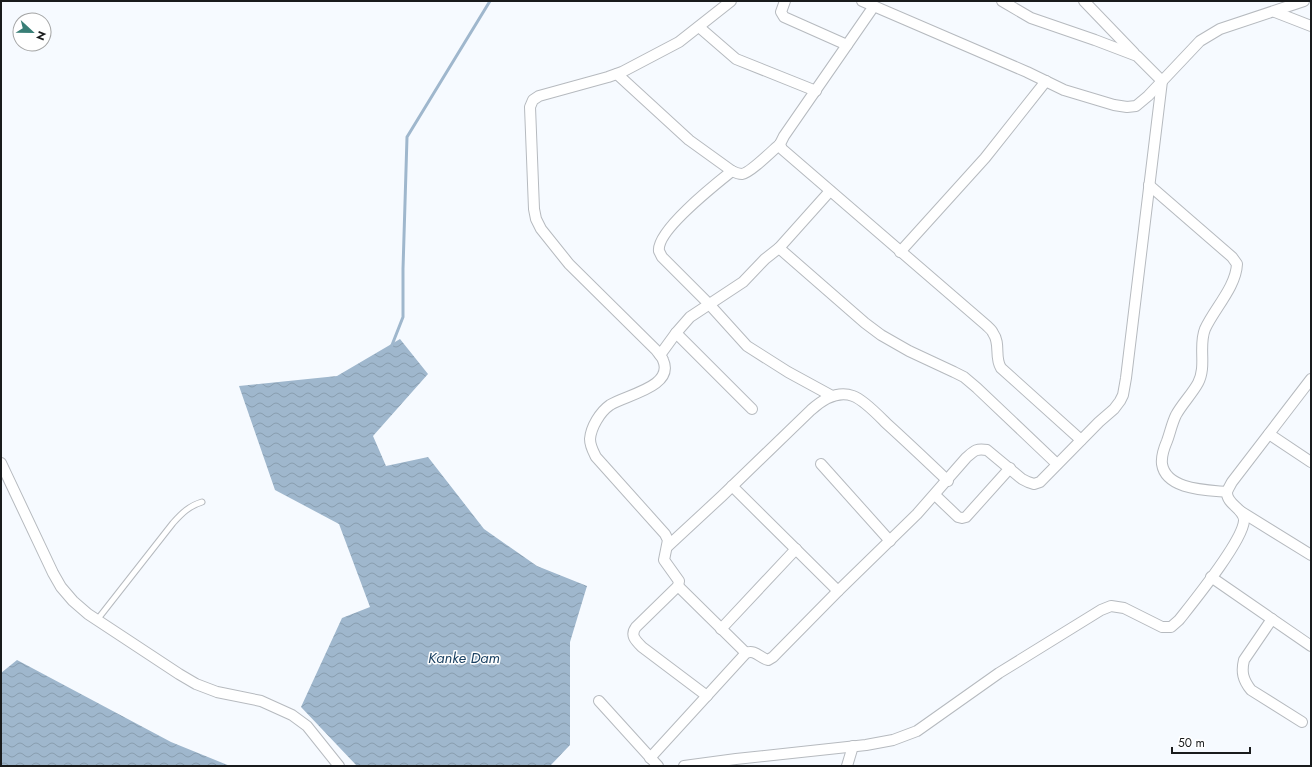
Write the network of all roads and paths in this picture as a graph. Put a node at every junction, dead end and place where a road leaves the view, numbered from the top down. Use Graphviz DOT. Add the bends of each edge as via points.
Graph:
graph roads {
  1 [pos="731,1"];
  2 [pos="785,1"];
  3 [pos="862,1"];
  4 [pos="1002,1"];
  5 [pos="1084,1"];
  6 [pos="1304,1"];
  7 [pos="874,6"];
  8 [pos="1275,12"];
  9 [pos="1311,26"];
  10 [pos="698,27"];
  11 [pos="847,45"];
  12 [pos="1137,56"];
  13 [pos="617,74"];
  14 [pos="1162,80"];
  15 [pos="1046,81"];
  16 [pos="816,91"];
  17 [pos="780,144"];
  18 [pos="732,171"];
  19 [pos="1149,185"];
  20 [pos="830,192"];
  21 [pos="779,248"];
  22 [pos="900,252"];
  23 [pos="709,304"];
  24 [pos="676,333"];
  25 [pos="660,355"];
  26 [pos="1311,380"];
  27 [pos="832,396"];
  28 [pos="752,409"];
  29 [pos="1269,434"];
  30 [pos="1081,440"];
  31 [pos="1311,462"];
  32 [pos="1,463"];
  33 [pos="821,464"];
  34 [pos="1057,464"];
  35 [pos="1010,468"];
  36 [pos="948,480"];
  37 [pos="732,486"];
  38 [pos="1227,492"];
  39 [pos="935,495"];
  40 [pos="202,502"];
  41 [pos="1240,511"];
  42 [pos="890,541"];
  43 [pos="668,546"];
  44 [pos="796,550"];
  45 [pos="1311,555"];
  46 [pos="1211,577"];
  47 [pos="678,586"];
  48 [pos="838,592"];
  49 [pos="1272,619"];
  50 [pos="97,620"];
  51 [pos="721,629"];
  52 [pos="1311,646"];
  53 [pos="746,653"];
  54 [pos="707,696"];
  55 [pos="599,701"];
  56 [pos="1302,722"];
  57 [pos="853,746"];
  58 [pos="650,758"];
  59 [pos="339,766"];
  60 [pos="658,766"];
  61 [pos="684,766"];
  62 [pos="847,766"];
  1 -- 10 [label="street"];
  2 -- 11 [label="street" via="781,12 784,17"];
  3 -- 7 [label="street"];
  4 -- 12 [label="street" via="1031,18"];
  5 -- 12 [label="street"];
  6 -- 8 [label="street"];
  7 -- 11 [label="street"];
  7 -- 15 [label="street"];
  8 -- 9 [label="street"];
  8 -- 14 [label="street" via="1220,29 1200,41"];
  10 -- 13 [label="street" via="679,42"];
  10 -- 16 [label="street" via="736,59"];
  11 -- 16 [label="street"];
  12 -- 14 [label="street"];
  13 -- 18 [label="street" via="689,140"];
  13 -- 25 [label="street" via="539,96 533,100 530,107 534,209 541,229 569,264"];
  14 -- 15 [label="street" via="1136,106 1127,107 1114,106 1064,90"];
  14 -- 19 [label="street"];
  15 -- 22 [label="street" via="985,158"];
  16 -- 17 [label="street"];
  17 -- 18 [label="street" via="744,173"];
  17 -- 20 [label="street" via="782,149"];
  18 -- 23 [label="street" via="690,206 660,245 662,257"];
  19 -- 30 [label="street" via="1123,395 1114,409"];
  19 -- 38 [label="street" via="1238,264 1234,279 1205,330 1199,381 1175,416 1162,464 1164,472 1176,483"];
  20 -- 21 [label="street"];
  20 -- 22 [label="street"];
  21 -- 23 [label="street" via="743,282"];
  21 -- 34 [label="street" via="881,335 964,377"];
  22 -- 30 [label="street" via="993,332 996,338 998,364 1001,368"];
  23 -- 24 [label="street" via="690,317"];
  23 -- 27 [label="street" via="746,346"];
  24 -- 25 [label="street"];
  24 -- 28 [label="street"];
  25 -- 43 [label="street" via="665,367 661,378 650,388 610,405 593,426 590,439 596,457 665,534"];
  26 -- 29 [label="street"];
  27 -- 36 [label="street" via="853,396 862,402"];
  27 -- 37 [label="street" via="820,401"];
  29 -- 31 [label="street"];
  29 -- 38 [label="street"];
  30 -- 34 [label="street"];
  32 -- 50 [label="street" via="61,587 73,601"];
  33 -- 42 [label="street"];
  34 -- 35 [label="street" via="1040,482 1034,484"];
  35 -- 36 [label="street" via="987,450 980,449 966,458"];
  35 -- 39 [label="street" via="966,517 958,517"];
  36 -- 39 [label="street"];
  37 -- 43 [label="street"];
  37 -- 44 [label="street"];
  38 -- 41 [label="street" via="1228,499"];
  39 -- 42 [label="street"];
  40 -- 50 [label="lane" via="184,511"];
  41 -- 45 [label="street"];
  41 -- 46 [label="street" via="1244,519 1239,536"];
  42 -- 48 [label="street"];
  43 -- 47 [label="street" via="664,560 679,581"];
  44 -- 48 [label="street"];
  44 -- 51 [label="street"];
  46 -- 49 [label="street"];
  46 -- 57 [label="street" via="1171,627 1162,627 1124,608 1111,606 999,673 917,731 894,740"];
  47 -- 51 [label="street"];
  47 -- 54 [label="street" via="636,626 634,639"];
  48 -- 53 [label="street" via="773,657 768,660 754,652"];
  49 -- 52 [label="street"];
  49 -- 56 [label="street" via="1244,660 1243,675 1251,690"];
  50 -- 59 [label="street" via="196,684 217,692 261,701 292,715 307,726"];
  51 -- 53 [label="street"];
  53 -- 54 [label="street"];
  54 -- 58 [label="street"];
  55 -- 58 [label="street"];
  57 -- 61 [label="street"];
  57 -- 62 [label="street"];
  58 -- 60 [label="street"];
}
